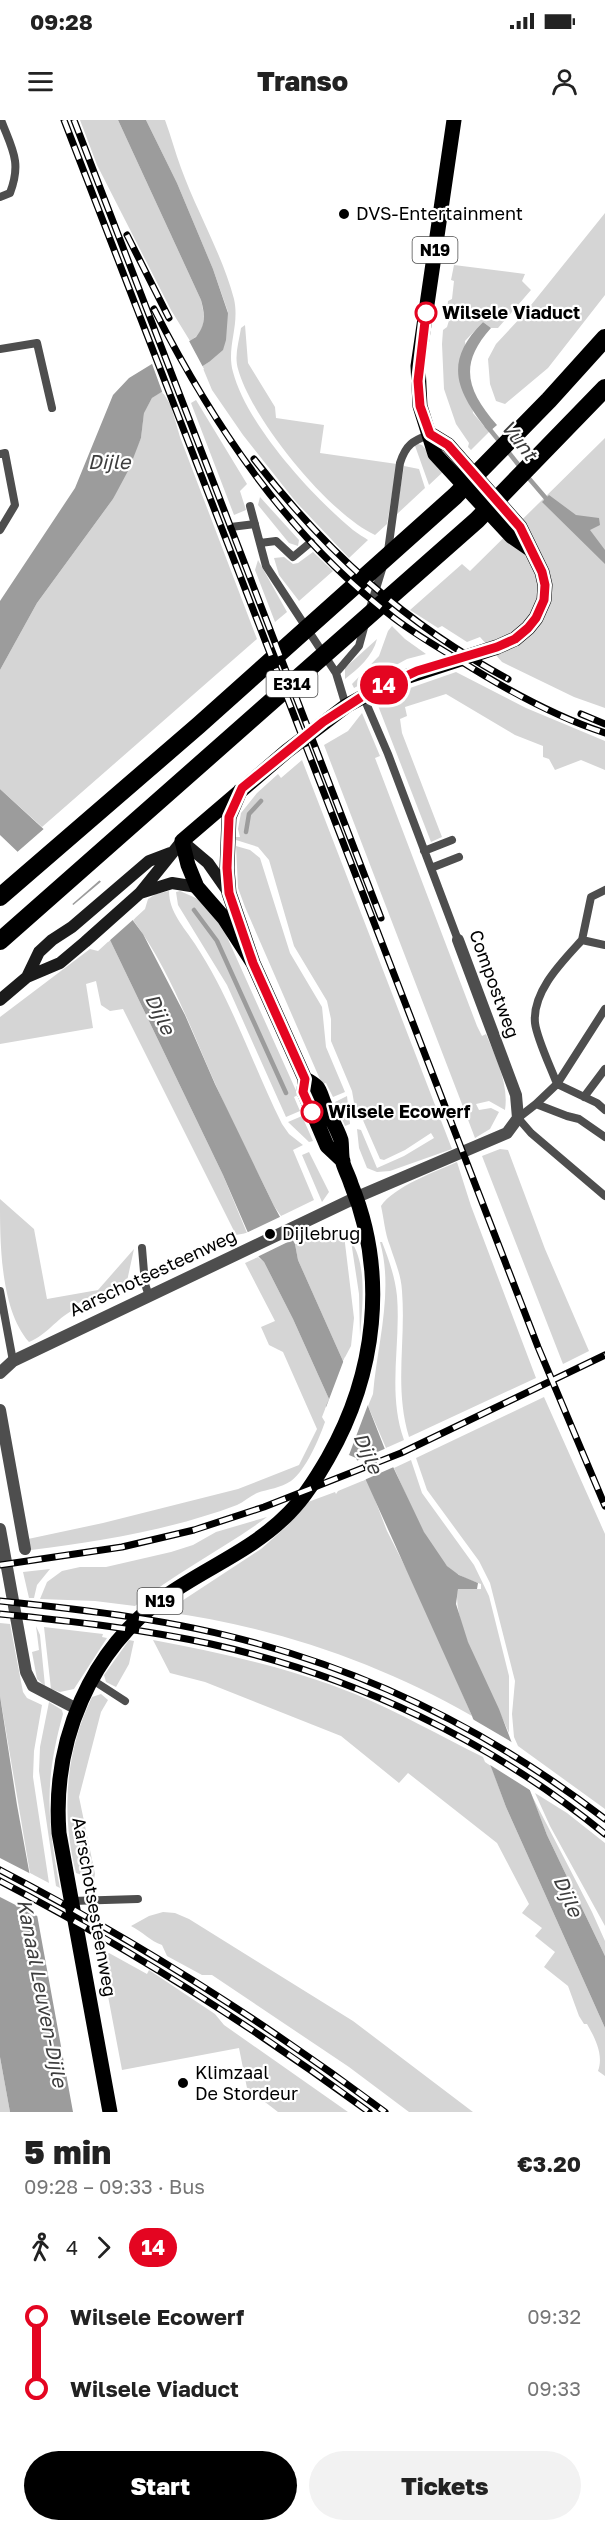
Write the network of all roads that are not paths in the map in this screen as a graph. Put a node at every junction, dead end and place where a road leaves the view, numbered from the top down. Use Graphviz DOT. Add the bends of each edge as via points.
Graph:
graph roads {
  1 [pos="1,120"];
  2 [pos="454,120"];
  3 [pos="0,197"];
  4 [pos="605,338"];
  5 [pos="0,349"];
  6 [pos="605,388"];
  7 [pos="52,408"];
  8 [pos="430,434"];
  9 [pos="0,454"];
  10 [pos="250,506"];
  11 [pos="255,524"];
  12 [pos="231,528"];
  13 [pos="0,530"];
  14 [pos="311,542"];
  15 [pos="260,543"];
  16 [pos="336,673"];
  17 [pos="363,696"];
  18 [pos="346,706"];
  19 [pos="242,788"];
  20 [pos="452,840"];
  21 [pos="182,841"];
  22 [pos="424,851"];
  23 [pos="170,853"];
  24 [pos="459,857"];
  25 [pos="431,868"];
  26 [pos="197,887"];
  27 [pos="605,890"];
  28 [pos="140,893"];
  29 [pos="229,893"];
  30 [pos="0,897"];
  31 [pos="458,940"];
  32 [pos="582,940"];
  33 [pos="0,941"];
  34 [pos="605,945"];
  35 [pos="253,963"];
  36 [pos="23,980"];
  37 [pos="0,987"];
  38 [pos="0,1000"];
  39 [pos="605,1009"];
  40 [pos="605,1069"];
  41 [pos="557,1084"];
  42 [pos="584,1097"];
  43 [pos="536,1104"];
  44 [pos="605,1110"];
  45 [pos="518,1118"];
  46 [pos="605,1137"];
  47 [pos="605,1196"];
  48 [pos="357,1197"];
  49 [pos="142,1248"];
  50 [pos="0,1291"];
  51 [pos="149,1296"];
  52 [pos="13,1361"];
  53 [pos="0,1373"];
  54 [pos="0,1410"];
  55 [pos="0,1529"];
  56 [pos="25,1549"];
  57 [pos="91,1679"];
  58 [pos="125,1701"];
  59 [pos="77,1709"];
  60 [pos="138,1899"];
  61 [pos="72,1901"];
  62 [pos="110,2112"];
  1 -- 3 [label="lane" via="15,157 16,176 10,193"];
  2 -- 8 [label="main road, N19" via="418,366 420,406"];
  4 -- 30 [label="highway, E314" via="446,504"];
  5 -- 7 [label="lane" via="37,343"];
  6 -- 33 [label="highway, E314" via="477,520"];
  8 -- 16 [label="lane" via="410,442 404,451 391,541 359,646"];
  8 -- 17 [label="main road, N19" via="448,445 520,527 542,572 544,600 536,618 515,639 417,671"];
  9 -- 13 [label="lane" via="5,453 15,505"];
  10 -- 11 [label="lane"];
  11 -- 12 [label="lane"];
  11 -- 15 [label="lane"];
  14 -- 15 [label="lane" via="293,557 276,541"];
  15 -- 16 [label="lane" via="266,566"];
  16 -- 18 [label="lane"];
  17 -- 18 [label="main road, N19"];
  17 -- 22 [label="lane, Compostweg"];
  18 -- 19 [label="main road, N19"];
  19 -- 21 [label="main road, N19"];
  19 -- 29 [label="main road, Aarschotsesteenweg / N19" via="229,817"];
  20 -- 22 [label="lane"];
  21 -- 23 [label="street"];
  21 -- 26 [label="main road, Aarschotsesteenweg / N19"];
  21 -- 29 [label="street, Aarschotsesteenweg / N19" via="208,863"];
  22 -- 25 [label="lane, Compostweg"];
  23 -- 28 [label="street"];
  23 -- 36 [label="street" via="149,861 39,952"];
  24 -- 25 [label="lane"];
  25 -- 31 [label="lane, Compostweg"];
  26 -- 28 [label="street" via="172,883"];
  26 -- 35 [label="main road, Aarschotsesteenweg / N19" via="224,918"];
  27 -- 32 [label="lane" via="591,897"];
  28 -- 36 [label="street" via="60,963"];
  29 -- 35 [label="main road, Aarschotsesteenweg / N19"];
  31 -- 45 [label="street, Compostweg" via="516,1095"];
  32 -- 34 [label="lane"];
  32 -- 41 [label="lane" via="547,982 538,1003 535,1022"];
  35 -- 48 [label="main road, Aarschotsesteenweg / N19" via="305,1079 318,1087 341,1140 342,1161"];
  36 -- 37 [label="street"];
  36 -- 38 [label="street"];
  39 -- 41 [label="lane"];
  40 -- 42 [label="lane"];
  41 -- 42 [label="lane"];
  41 -- 43 [label="lane"];
  42 -- 44 [label="lane"];
  43 -- 45 [label="lane"];
  43 -- 46 [label="lane" via="579,1119"];
  45 -- 47 [label="lane"];
  45 -- 48 [label="street" via="507,1133"];
  48 -- 51 [label="street, Aarschotsesteenweg"];
  48 -- 57 [label="main road, Aarschotsesteenweg / N19" via="372,1265 371,1334 354,1405 334,1447 314,1482 289,1513 254,1544 186,1583 137,1620"];
  49 -- 51 [label="lane"];
  50 -- 52 [label="lane"];
  51 -- 52 [label="street, Aarschotsesteenweg"];
  52 -- 53 [label="street, Aarschotsesteenweg"];
  54 -- 56 [label="street"];
  55 -- 59 [label="street" via="26,1672 33,1686"];
  57 -- 58 [label="lane"];
  57 -- 59 [label="main road, Aarschotsesteenweg / N19"];
  59 -- 61 [label="main road, Aarschotsesteenweg / N19" via="62,1757 57,1807"];
  60 -- 61 [label="lane"];
  61 -- 62 [label="main road, Aarschotsesteenweg / N19"];
}
